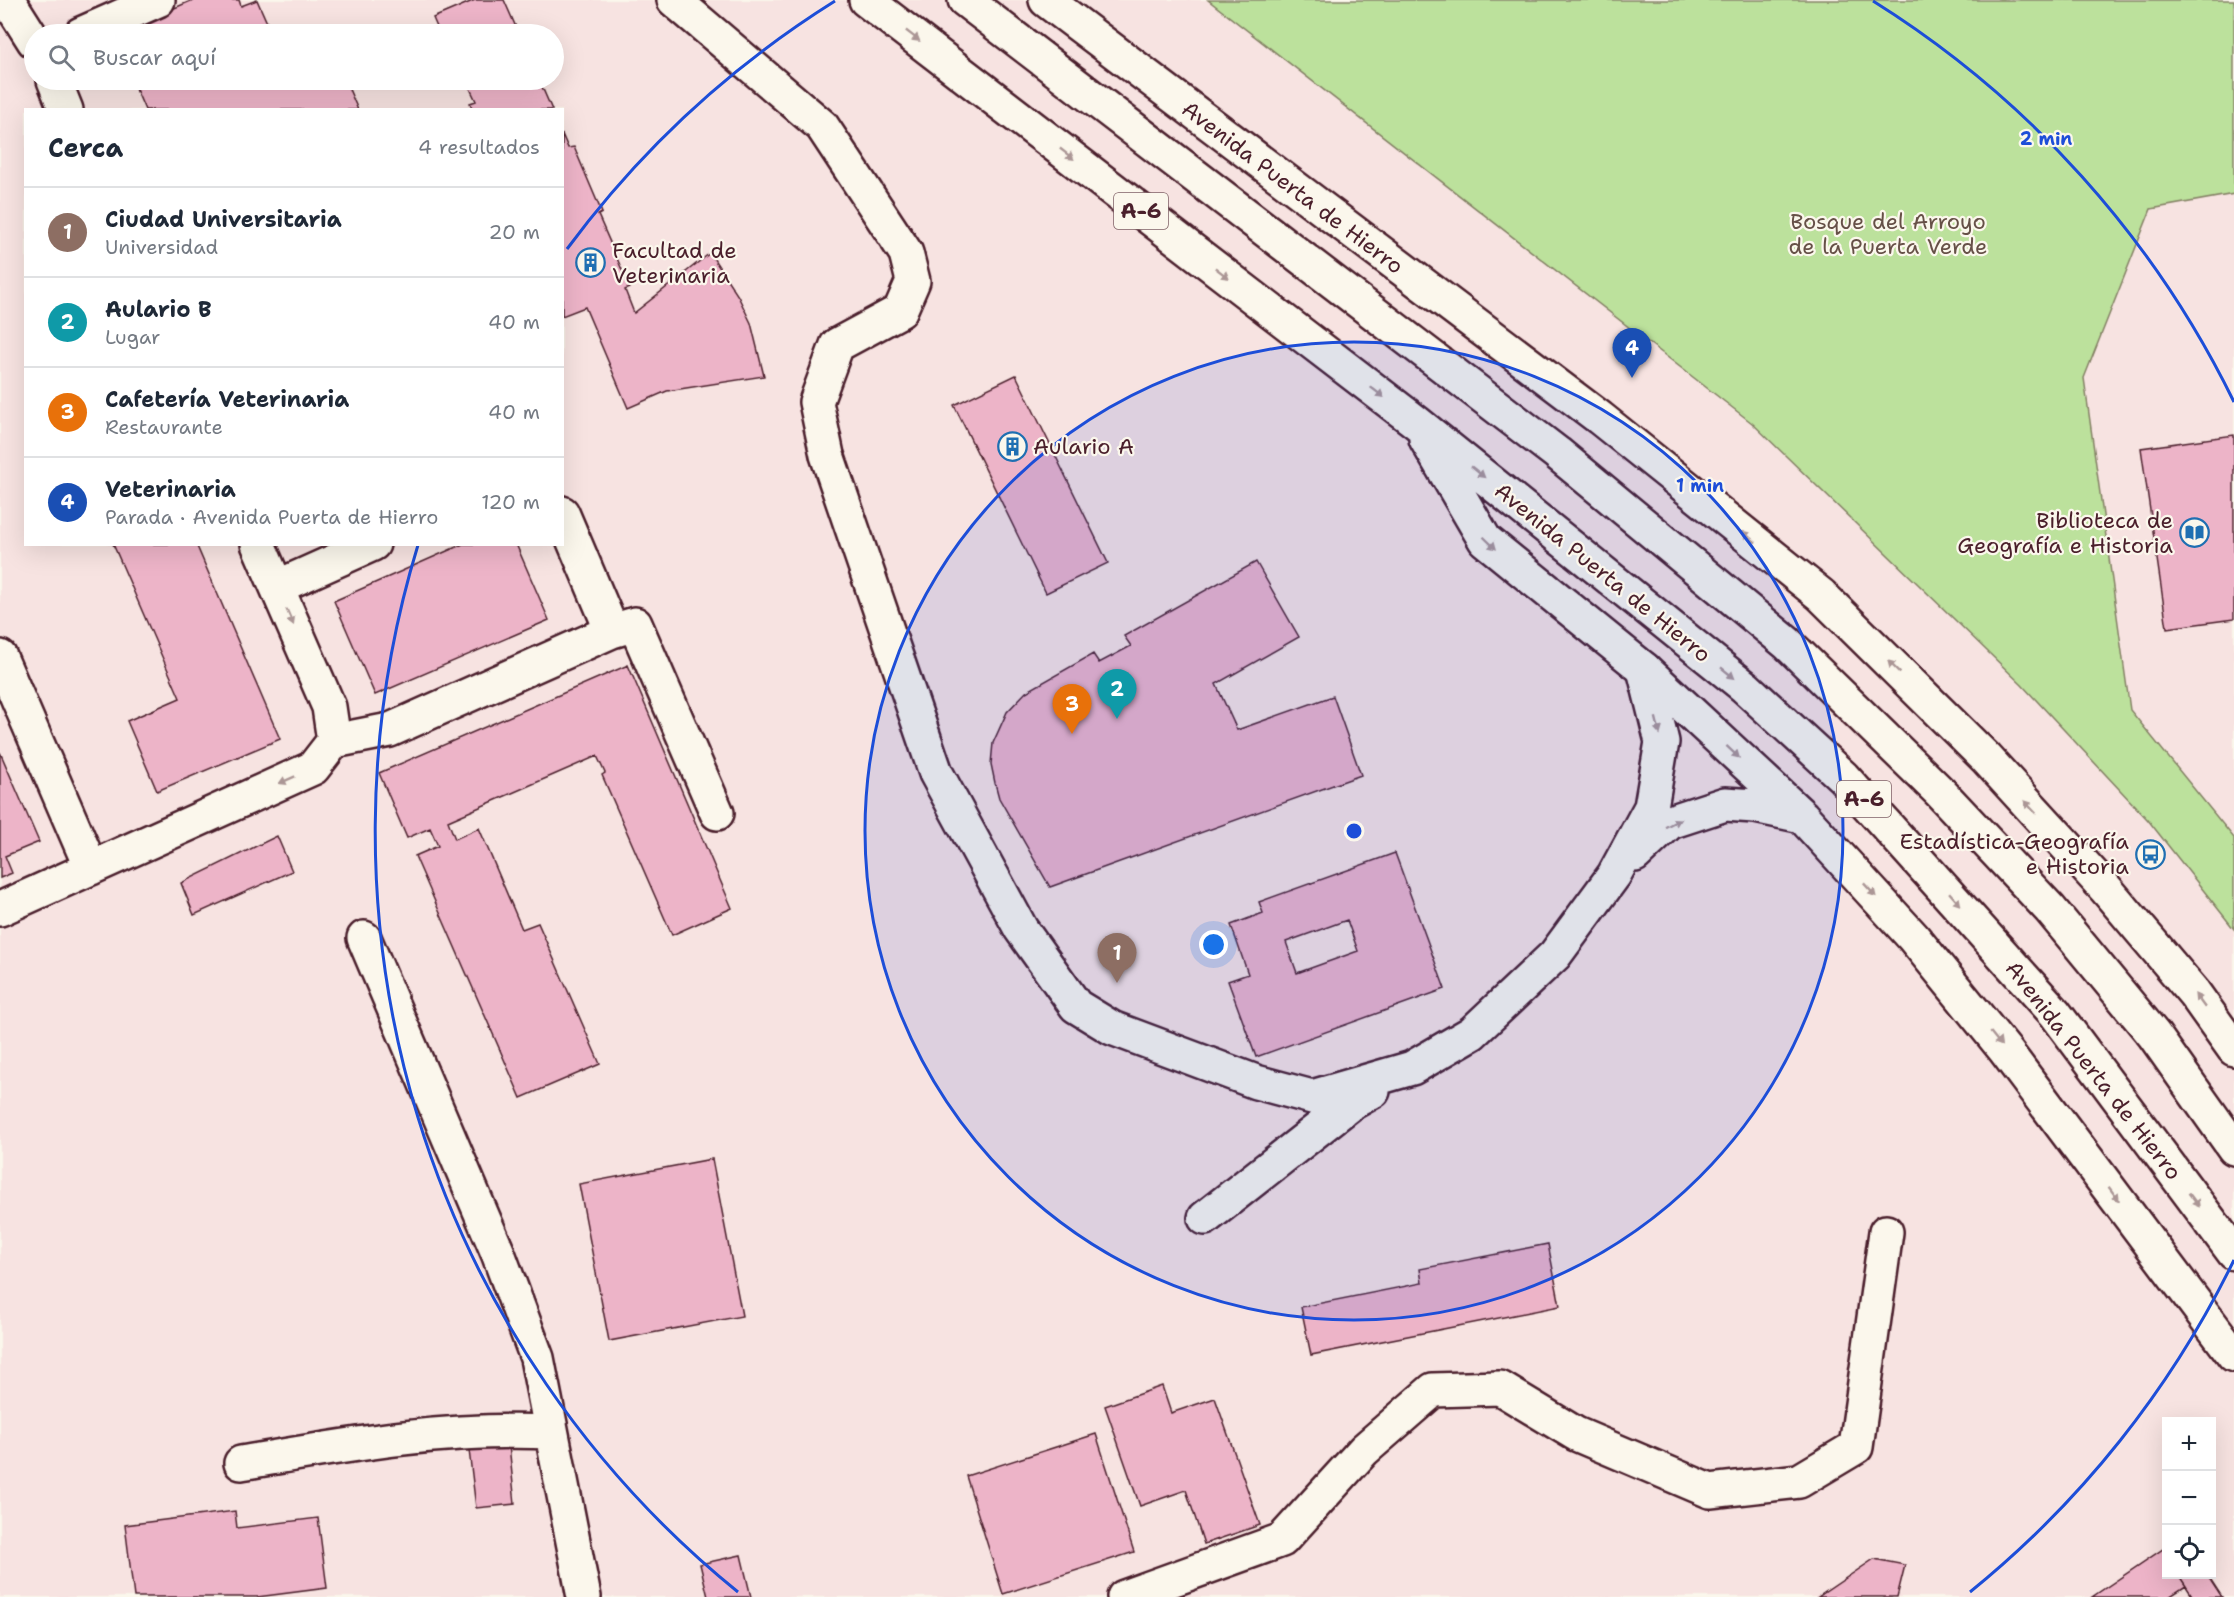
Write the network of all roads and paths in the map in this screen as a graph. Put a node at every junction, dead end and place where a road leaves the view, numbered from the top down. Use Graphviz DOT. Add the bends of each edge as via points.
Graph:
graph roads {
  1 [pos="8,0"];
  2 [pos="159,0"];
  3 [pos="674,0"];
  4 [pos="866,0"];
  5 [pos="964,0"];
  6 [pos="1048,1"];
  7 [pos="104,24"];
  8 [pos="24,25"];
  9 [pos="58,90"];
  10 [pos="65,108"];
  11 [pos="1416,422"];
  12 [pos="564,518"];
  13 [pos="259,546"];
  14 [pos="369,546"];
  15 [pos="277,587"];
  16 [pos="612,631"];
  17 [pos="0,657"];
  18 [pos="1644,669"];
  19 [pos="334,741"];
  20 [pos="717,813"];
  21 [pos="1802,816"];
  22 [pos="92,868"];
  23 [pos="1614,875"];
  24 [pos="0,909"];
  25 [pos="364,938"];
  26 [pos="2234,1048"];
  27 [pos="1412,1068"];
  28 [pos="2234,1148"];
  29 [pos="1205,1218"];
  30 [pos="1886,1232"];
  31 [pos="2234,1253"];
  32 [pos="2234,1354"];
  33 [pos="551,1432"];
  34 [pos="242,1463"];
  35 [pos="584,1597"];
  36 [pos="1124,1597"];
  1 -- 8 [label="main road"];
  2 -- 7 [label="main road"];
  3 -- 27 [label="main road" via="822,126 906,253 913,281 900,310 837,345 816,402 827,455 936,773 1021,929 1076,1006 1112,1028 1256,1082 1312,1097"];
  4 -- 11 [label="main road, Avenida Puerta de Hierro / A-6, one-way"];
  5 -- 28 [label="main road" via="1557,453 1787,643 1940,792 2050,909 2154,1035"];
  26 -- 6 [label="main road, Avenida Puerta de Hierro, one-way" via="2194,993 2106,889 1986,758 1821,595 1600,418"];
  9 -- 10 [label="main road"];
  11 -- 18 [label="main road, one-way" via="1485,540"];
  11 -- 31 [label="main road, Avenida Puerta de Hierro / A-6, one-way" via="1745,687 1843,777 2055,1013"];
  12 -- 16 [label="main road"];
  13 -- 15 [label="main road"];
  14 -- 15 [label="main road"];
  15 -- 19 [label="main road, one-way" via="329,707"];
  16 -- 19 [label="main road" via="390,730"];
  16 -- 20 [label="main road" via="635,624"];
  17 -- 22 [label="main road"];
  18 -- 21 [label="main road, one-way"];
  18 -- 23 [label="main road, one-way" via="1662,742 1651,807"];
  19 -- 22 [label="main road, one-way" via="313,768"];
  23 -- 21 [label="main road, one-way" via="1670,822 1725,804"];
  21 -- 32 [label="main road, one-way" via="1913,937 2005,1050"];
  22 -- 24 [label="main road"];
  23 -- 27 [label="main road" via="1555,955 1472,1033"];
  25 -- 33 [label="main road" via="498,1253 537,1358"];
  27 -- 29 [label="main road" via="1350,1104"];
  30 -- 36 [label="main road" via="1856,1447 1798,1481 1710,1491 1576,1434 1500,1388 1433,1390 1364,1450 1282,1540"];
  33 -- 34 [label="main road" via="493,1429 423,1434"];
  33 -- 35 [label="main road"];
}
